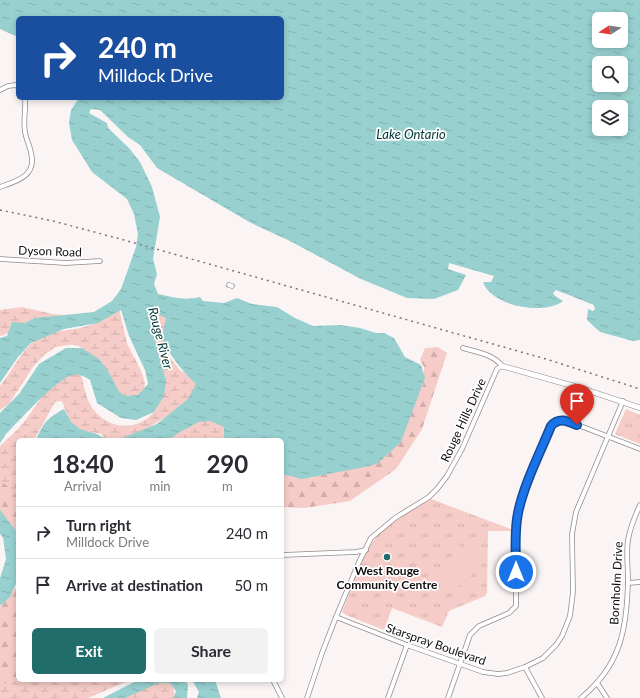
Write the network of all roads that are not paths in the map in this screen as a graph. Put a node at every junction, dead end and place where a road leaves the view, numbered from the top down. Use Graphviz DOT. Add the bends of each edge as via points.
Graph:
graph roads {
  1 [pos="16,85"];
  2 [pos="0,90"];
  3 [pos="25,100"];
  4 [pos="0,187"];
  5 [pos="0,259"];
  6 [pos="100,262"];
  7 [pos="463,348"];
  8 [pos="502,366"];
  9 [pos="623,401"];
  10 [pos="640,408"];
  11 [pos="608,436"];
  12 [pos="640,449"];
  13 [pos="640,505"];
  14 [pos="366,550"];
  15 [pos="284,555"];
  16 [pos="640,582"];
  17 [pos="628,583"];
  18 [pos="336,617"];
  19 [pos="407,645"];
  20 [pos="460,663"];
  21 [pos="525,667"];
  22 [pos="274,682"];
  23 [pos="597,683"];
  24 [pos="282,698"];
  25 [pos="307,698"];
  26 [pos="388,698"];
  27 [pos="448,698"];
  28 [pos="542,698"];
  29 [pos="581,698"];
  30 [pos="607,698"];
  1 -- 2 [label="street"];
  3 -- 4 [label="street" via="25,132 33,165 29,173"];
  5 -- 6 [label="street, Dyson Road" via="66,263"];
  7 -- 8 [label="street" via="491,357"];
  8 -- 9 [label="street"];
  8 -- 14 [label="street, Rouge Hills Drive" via="497,369 462,449 447,476 429,497 384,527 372,538"];
  9 -- 10 [label="street"];
  9 -- 11 [label="street, Starspray Boulevard"];
  11 -- 12 [label="street"];
  11 -- 20 [label="street" via="564,420 551,426 518,513 516,606 509,613 479,626 470,635"];
  11 -- 21 [label="street, Starspray Boulevard" via="573,522 573,592 570,616 562,636 550,651 543,658"];
  13 -- 17 [label="street, Bornholm Drive" via="628,541"];
  14 -- 15 [label="street"];
  14 -- 18 [label="street, Rouge Hills Drive"];
  16 -- 17 [label="street"];
  17 -- 23 [label="street, Bornholm Drive" via="624,631 614,656"];
  18 -- 19 [label="street, Starspray Boulevard"];
  18 -- 25 [label="street, Rouge Hills Drive"];
  19 -- 20 [label="street, Starspray Boulevard"];
  19 -- 26 [label="street"];
  20 -- 21 [label="street, Starspray Boulevard" via="483,672 498,674"];
  20 -- 27 [label="street"];
  21 -- 28 [label="street"];
  22 -- 24 [label="street"];
  23 -- 29 [label="street, Bornholm Drive"];
  23 -- 30 [label="street"];
}
